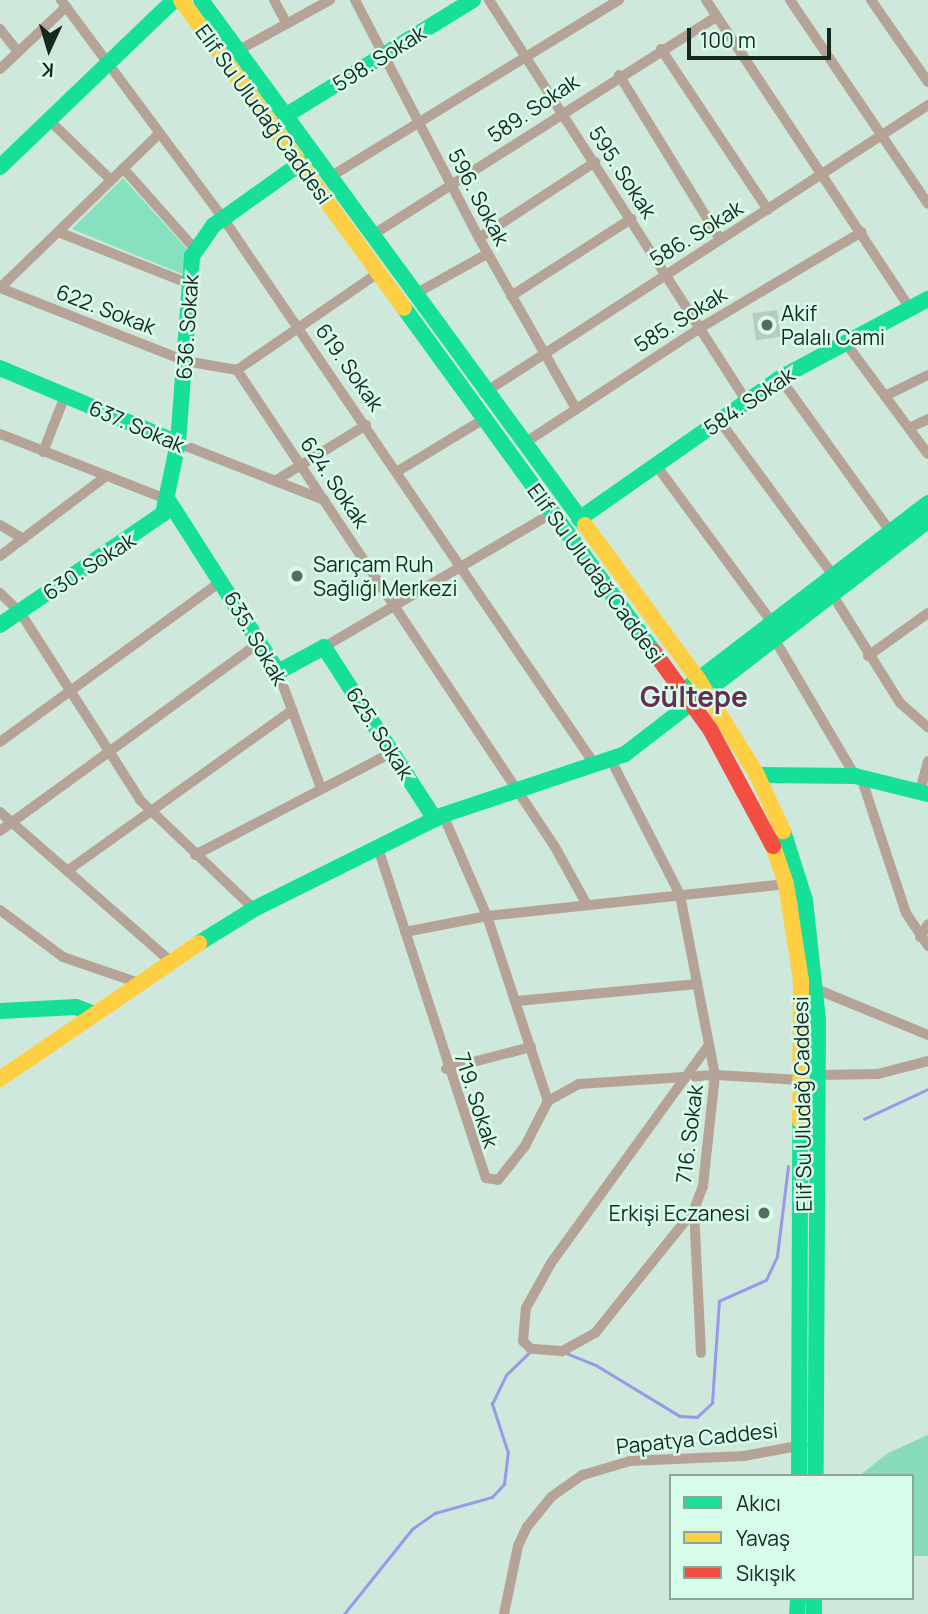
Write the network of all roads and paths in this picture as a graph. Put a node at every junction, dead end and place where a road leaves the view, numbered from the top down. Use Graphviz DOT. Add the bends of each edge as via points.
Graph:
graph roads {
  1 [pos="174,0"];
  2 [pos="181,0"];
  3 [pos="201,0"];
  4 [pos="274,0"];
  5 [pos="330,0"];
  6 [pos="355,0"];
  7 [pos="473,0"];
  8 [pos="489,0"];
  9 [pos="619,0"];
  10 [pos="706,0"];
  11 [pos="790,0"];
  12 [pos="871,0"];
  13 [pos="63,4"];
  14 [pos="716,17"];
  15 [pos="286,24"];
  16 [pos="0,29"];
  17 [pos="661,49"];
  18 [pos="239,50"];
  19 [pos="18,52"];
  20 [pos="385,56"];
  21 [pos="528,57"];
  22 [pos="105,64"];
  23 [pos="0,69"];
  24 [pos="620,75"];
  25 [pos="928,82"];
  26 [pos="928,105"];
  27 [pos="561,111"];
  28 [pos="285,116"];
  29 [pos="49,120"];
  30 [pos="419,124"];
  31 [pos="159,134"];
  32 [pos="882,137"];
  33 [pos="595,162"];
  34 [pos="301,163"];
  35 [pos="0,167"];
  36 [pos="123,168"];
  37 [pos="823,176"];
  38 [pos="330,177"];
  39 [pos="111,180"];
  40 [pos="452,188"];
  41 [pos="928,204"];
  42 [pos="768,210"];
  43 [pos="223,218"];
  44 [pos="631,219"];
  45 [pos="58,232"];
  46 [pos="862,232"];
  47 [pos="373,234"];
  48 [pos="478,238"];
  49 [pos="720,239"];
  50 [pos="195,249"];
  51 [pos="487,254"];
  52 [pos="378,273"];
  53 [pos="665,275"];
  54 [pos="190,285"];
  55 [pos="0,288"];
  56 [pos="415,294"];
  57 [pos="511,296"];
  58 [pos="928,299"];
  59 [pos="910,308"];
  60 [pos="700,328"];
  61 [pos="301,331"];
  62 [pos="845,342"];
  63 [pos="543,356"];
  64 [pos="185,361"];
  65 [pos="0,368"];
  66 [pos="237,370"];
  67 [pos="928,375"];
  68 [pos="780,378"];
  69 [pos="484,393"];
  70 [pos="65,396"];
  71 [pos="885,396"];
  72 [pos="746,400"];
  73 [pos="576,409"];
  74 [pos="484,419"];
  75 [pos="928,419"];
  76 [pos="719,420"];
  77 [pos="366,425"];
  78 [pos="909,428"];
  79 [pos="0,434"];
  80 [pos="178,443"];
  81 [pos="523,444"];
  82 [pos="43,452"];
  83 [pos="928,454"];
  84 [pos="301,465"];
  85 [pos="656,465"];
  86 [pos="398,471"];
  87 [pos="105,477"];
  88 [pos="275,481"];
  89 [pos="168,500"];
  90 [pos="324,500"];
  91 [pos="928,503"];
  92 [pos="552,513"];
  93 [pos="579,519"];
  94 [pos="928,521"];
  95 [pos="0,525"];
  96 [pos="890,531"];
  97 [pos="23,539"];
  98 [pos="0,556"];
  99 [pos="458,568"];
  100 [pos="222,581"];
  101 [pos="835,585"];
  102 [pos="0,593"];
  103 [pos="394,606"];
  104 [pos="20,612"];
  105 [pos="923,616"];
  106 [pos="771,621"];
  107 [pos="0,625"];
  108 [pos="928,628"];
  109 [pos="775,640"];
  110 [pos="260,642"];
  111 [pos="324,647"];
  112 [pos="868,656"];
  113 [pos="278,672"];
  114 [pos="702,686"];
  115 [pos="68,692"];
  116 [pos="686,698"];
  117 [pos="293,710"];
  118 [pos="928,727"];
  119 [pos="0,742"];
  120 [pos="106,752"];
  121 [pos="393,752"];
  122 [pos="928,761"];
  123 [pos="603,763"];
  124 [pos="757,775"];
  125 [pos="858,776"];
  126 [pos="321,788"];
  127 [pos="516,790"];
  128 [pos="924,792"];
  129 [pos="149,811"];
  130 [pos="0,812"];
  131 [pos="439,817"];
  132 [pos="11,822"];
  133 [pos="0,831"];
  134 [pos="377,845"];
  135 [pos="195,855"];
  136 [pos="67,871"];
  137 [pos="786,884"];
  138 [pos="680,895"];
  139 [pos="587,905"];
  140 [pos="254,909"];
  141 [pos="0,910"];
  142 [pos="487,916"];
  143 [pos="928,924"];
  144 [pos="405,932"];
  145 [pos="924,941"];
  146 [pos="170,961"];
  147 [pos="136,982"];
  148 [pos="697,984"];
  149 [pos="816,989"];
  150 [pos="517,1001"];
  151 [pos="0,1011"];
  152 [pos="92,1013"];
  153 [pos="928,1035"];
  154 [pos="709,1045"];
  155 [pos="531,1047"];
  156 [pos="928,1061"];
  157 [pos="446,1069"];
  158 [pos="682,1075"];
  159 [pos="715,1075"];
  160 [pos="818,1075"];
  161 [pos="0,1079"];
  162 [pos="801,1080"];
  163 [pos="548,1101"];
  164 [pos="694,1210"];
  165 [pos="701,1353"];
  166 [pos="808,1445"];
  167 [pos="800,1474"];
  168 [pos="815,1474"];
  169 [pos="504,1614"];
  1 -- 22 [label="main road"];
  2 -- 34 [label="main road, Elif Su Uludağ Caddesi"];
  3 -- 18 [label="main road, Elif Su Uludağ Caddesi"];
  4 -- 15 [label="street"];
  5 -- 15 [label="street"];
  6 -- 20 [label="street, 596. Sokak"];
  7 -- 20 [label="main road, 598. Sokak"];
  8 -- 21 [label="street, 595. Sokak"];
  9 -- 21 [label="street"];
  10 -- 14 [label="street"];
  11 -- 32 [label="street"];
  12 -- 25 [label="street"];
  13 -- 19 [label="street"];
  13 -- 22 [label="street, 619. Sokak"];
  14 -- 17 [label="street, 589. Sokak"];
  14 -- 37 [label="street"];
  15 -- 18 [label="street"];
  16 -- 19 [label="street"];
  17 -- 24 [label="street, 589. Sokak"];
  17 -- 42 [label="street"];
  18 -- 28 [label="main road, Elif Su Uludağ Caddesi"];
  19 -- 23 [label="street"];
  20 -- 28 [label="main road, 598. Sokak"];
  20 -- 30 [label="street, 596. Sokak"];
  21 -- 27 [label="street, 595. Sokak"];
  21 -- 30 [label="street"];
  22 -- 29 [label="main road"];
  22 -- 31 [label="street, 619. Sokak"];
  24 -- 27 [label="street, 589. Sokak"];
  24 -- 49 [label="street"];
  26 -- 32 [label="street, 586. Sokak"];
  27 -- 33 [label="street, 595. Sokak"];
  27 -- 40 [label="street, 589. Sokak"];
  28 -- 38 [label="main road, Elif Su Uludağ Caddesi"];
  29 -- 35 [label="main road"];
  29 -- 39 [label="street"];
  30 -- 38 [label="street"];
  30 -- 40 [label="street, 596. Sokak"];
  31 -- 36 [label="street"];
  31 -- 43 [label="street, 619. Sokak"];
  32 -- 37 [label="street, 586. Sokak"];
  32 -- 41 [label="street"];
  33 -- 44 [label="street, 595. Sokak"];
  33 -- 48 [label="street"];
  34 -- 43 [label="main road, 636. Sokak"];
  34 -- 52 [label="main road, Elif Su Uludağ Caddesi"];
  36 -- 39 [label="street"];
  36 -- 50 [label="street"];
  37 -- 42 [label="street, 586. Sokak"];
  37 -- 46 [label="street"];
  38 -- 47 [label="main road, Elif Su Uludağ Caddesi"];
  39 -- 45 [label="street"];
  40 -- 47 [label="street, 589. Sokak"];
  40 -- 48 [label="street, 596. Sokak"];
  42 -- 49 [label="street, 586. Sokak"];
  43 -- 50 [label="main road, 636. Sokak"];
  43 -- 61 [label="street, 619. Sokak"];
  44 -- 53 [label="street, 595. Sokak"];
  44 -- 57 [label="street"];
  45 -- 54 [label="street"];
  45 -- 55 [label="street"];
  46 -- 59 [label="street"];
  46 -- 60 [label="street, 585. Sokak"];
  47 -- 56 [label="main road, Elif Su Uludağ Caddesi"];
  48 -- 51 [label="street, 596. Sokak"];
  49 -- 53 [label="street, 586. Sokak"];
  50 -- 54 [label="main road, 636. Sokak"];
  51 -- 56 [label="street"];
  51 -- 57 [label="street, 596. Sokak"];
  52 -- 61 [label="street"];
  52 -- 74 [label="main road, Elif Su Uludağ Caddesi"];
  53 -- 60 [label="street, 595. Sokak"];
  53 -- 63 [label="street, 586. Sokak"];
  54 -- 64 [label="main road, 636. Sokak"];
  55 -- 64 [label="street, 622. Sokak"];
  56 -- 69 [label="main road, Elif Su Uludağ Caddesi"];
  57 -- 63 [label="street, 596. Sokak"];
  58 -- 59 [label="main road, 584. Sokak"];
  59 -- 62 [label="main road, 584. Sokak"];
  60 -- 72 [label="street, 595. Sokak"];
  60 -- 73 [label="street, 585. Sokak"];
  61 -- 66 [label="street"];
  61 -- 77 [label="street, 619. Sokak"];
  62 -- 68 [label="main road, 584. Sokak"];
  62 -- 71 [label="street"];
  63 -- 69 [label="street, 586. Sokak"];
  63 -- 73 [label="street, 596. Sokak"];
  64 -- 66 [label="street, 622. Sokak"];
  64 -- 80 [label="main road, 636. Sokak"];
  65 -- 70 [label="main road, 637. Sokak"];
  66 -- 84 [label="street, 624. Sokak"];
  67 -- 71 [label="street"];
  68 -- 72 [label="main road, 584. Sokak"];
  68 -- 96 [label="street"];
  69 -- 81 [label="main road, Elif Su Uludağ Caddesi"];
  70 -- 80 [label="main road, 637. Sokak"];
  70 -- 82 [label="street"];
  71 -- 78 [label="street"];
  72 -- 76 [label="main road, 584. Sokak"];
  73 -- 81 [label="street, 585. Sokak"];
  74 -- 86 [label="street"];
  74 -- 92 [label="main road, Elif Su Uludağ Caddesi"];
  75 -- 78 [label="street"];
  76 -- 85 [label="main road, 584. Sokak"];
  76 -- 101 [label="street"];
  77 -- 84 [label="street"];
  77 -- 86 [label="street, 619. Sokak"];
  78 -- 83 [label="street"];
  79 -- 82 [label="street"];
  80 -- 88 [label="street, 637. Sokak"];
  80 -- 89 [label="main road, 636. Sokak"];
  81 -- 93 [label="main road, Elif Su Uludağ Caddesi"];
  82 -- 87 [label="street"];
  84 -- 88 [label="street"];
  84 -- 90 [label="street, 624. Sokak"];
  85 -- 93 [label="main road, 584. Sokak"];
  85 -- 106 [label="street"];
  86 -- 99 [label="street, 619. Sokak"];
  87 -- 89 [label="street"];
  87 -- 97 [label="street"];
  88 -- 90 [label="street, 637. Sokak"];
  89 -- 100 [label="main road, 635. Sokak"];
  89 -- 104 [label="main road, 630. Sokak" via="159,520"];
  90 -- 103 [label="street, 624. Sokak"];
  91 -- 96 [label="main road"];
  92 -- 99 [label="street"];
  92 -- 116 [label="main road, Elif Su Uludağ Caddesi"];
  93 -- 114 [label="main road, Elif Su Uludağ Caddesi"];
  94 -- 101 [label="main road"];
  95 -- 97 [label="street"];
  96 -- 101 [label="main road"];
  97 -- 98 [label="street"];
  99 -- 103 [label="street"];
  99 -- 123 [label="street, 619. Sokak"];
  100 -- 110 [label="main road, 635. Sokak"];
  100 -- 115 [label="street"];
  101 -- 106 [label="main road"];
  101 -- 109 [label="main road"];
  101 -- 112 [label="street"];
  102 -- 104 [label="street"];
  103 -- 111 [label="street"];
  103 -- 127 [label="street, 624. Sokak"];
  104 -- 107 [label="main road, 630. Sokak"];
  104 -- 115 [label="street"];
  105 -- 108 [label="street"];
  105 -- 112 [label="street"];
  106 -- 114 [label="main road"];
  109 -- 114 [label="main road"];
  109 -- 125 [label="street"];
  110 -- 113 [label="main road, 635. Sokak"];
  110 -- 120 [label="street"];
  111 -- 113 [label="main road"];
  111 -- 121 [label="main road, 625. Sokak"];
  112 -- 118 [label="street" via="900,702"];
  113 -- 117 [label="street, 635. Sokak"];
  114 -- 116 [label="main road"];
  114 -- 124 [label="main road, Elif Su Uludağ Caddesi"];
  115 -- 119 [label="street"];
  115 -- 120 [label="street"];
  116 -- 123 [label="main road" via="666,719"];
  116 -- 137 [label="main road, Elif Su Uludağ Caddesi" via="757,813"];
  117 -- 126 [label="street, 635. Sokak"];
  117 -- 129 [label="street"];
  120 -- 129 [label="street"];
  120 -- 132 [label="street"];
  121 -- 126 [label="street"];
  121 -- 131 [label="main road, 625. Sokak"];
  122 -- 128 [label="street"];
  123 -- 127 [label="main road"];
  123 -- 138 [label="street, 716. Sokak"];
  124 -- 125 [label="main road"];
  124 -- 149 [label="main road, Elif Su Uludağ Caddesi" via="800,878"];
  125 -- 128 [label="main road"];
  125 -- 145 [label="street" via="906,913"];
  126 -- 135 [label="street"];
  127 -- 131 [label="main road"];
  127 -- 139 [label="street, 624. Sokak"];
  129 -- 135 [label="street"];
  129 -- 136 [label="street"];
  130 -- 132 [label="street"];
  131 -- 134 [label="main road"];
  131 -- 142 [label="street"];
  132 -- 133 [label="street"];
  132 -- 136 [label="street"];
  134 -- 140 [label="main road"];
  134 -- 144 [label="street, 719. Sokak"];
  135 -- 140 [label="street"];
  136 -- 146 [label="street"];
  137 -- 138 [label="street"];
  137 -- 162 [label="main road, Elif Su Uludağ Caddesi" via="800,960"];
  138 -- 139 [label="street"];
  138 -- 148 [label="street, 716. Sokak"];
  139 -- 142 [label="street"];
  140 -- 146 [label="main road"];
  141 -- 147 [label="street" via="55,953"];
  142 -- 144 [label="street"];
  142 -- 150 [label="street"];
  143 -- 145 [label="street"];
  144 -- 157 [label="street, 719. Sokak"];
  146 -- 147 [label="main road"];
  147 -- 152 [label="main road"];
  148 -- 150 [label="street"];
  148 -- 154 [label="street, 716. Sokak"];
  149 -- 153 [label="street"];
  149 -- 160 [label="main road, Elif Su Uludağ Caddesi"];
  150 -- 155 [label="street"];
  151 -- 152 [label="main road" via="76,1007"];
  152 -- 161 [label="main road"];
  154 -- 158 [label="street"];
  154 -- 159 [label="street, 716. Sokak"];
  155 -- 157 [label="street"];
  155 -- 163 [label="street"];
  156 -- 160 [label="street" via="878,1074"];
  157 -- 163 [label="street, 719. Sokak" via="486,1178 498,1180 529,1140"];
  158 -- 159 [label="street"];
  158 -- 163 [label="street" via="579,1084"];
  158 -- 164 [label="street, 716. Sokak" via="551,1263 526,1308 523,1341 531,1349 562,1351 595,1333"];
  159 -- 162 [label="street"];
  159 -- 164 [label="street, 716. Sokak" via="703,1186"];
  160 -- 166 [label="main road, Elif Su Uludağ Caddesi"];
  162 -- 166 [label="main road, Elif Su Uludağ Caddesi"];
  164 -- 165 [label="street"];
  166 -- 167 [label="main road, Elif Su Uludağ Caddesi"];
  166 -- 168 [label="main road, Elif Su Uludağ Caddesi"];
  166 -- 169 [label="street, Papatya Caddesi" via="744,1456 641,1460 583,1475 545,1503 527,1527 518,1546"];
}
